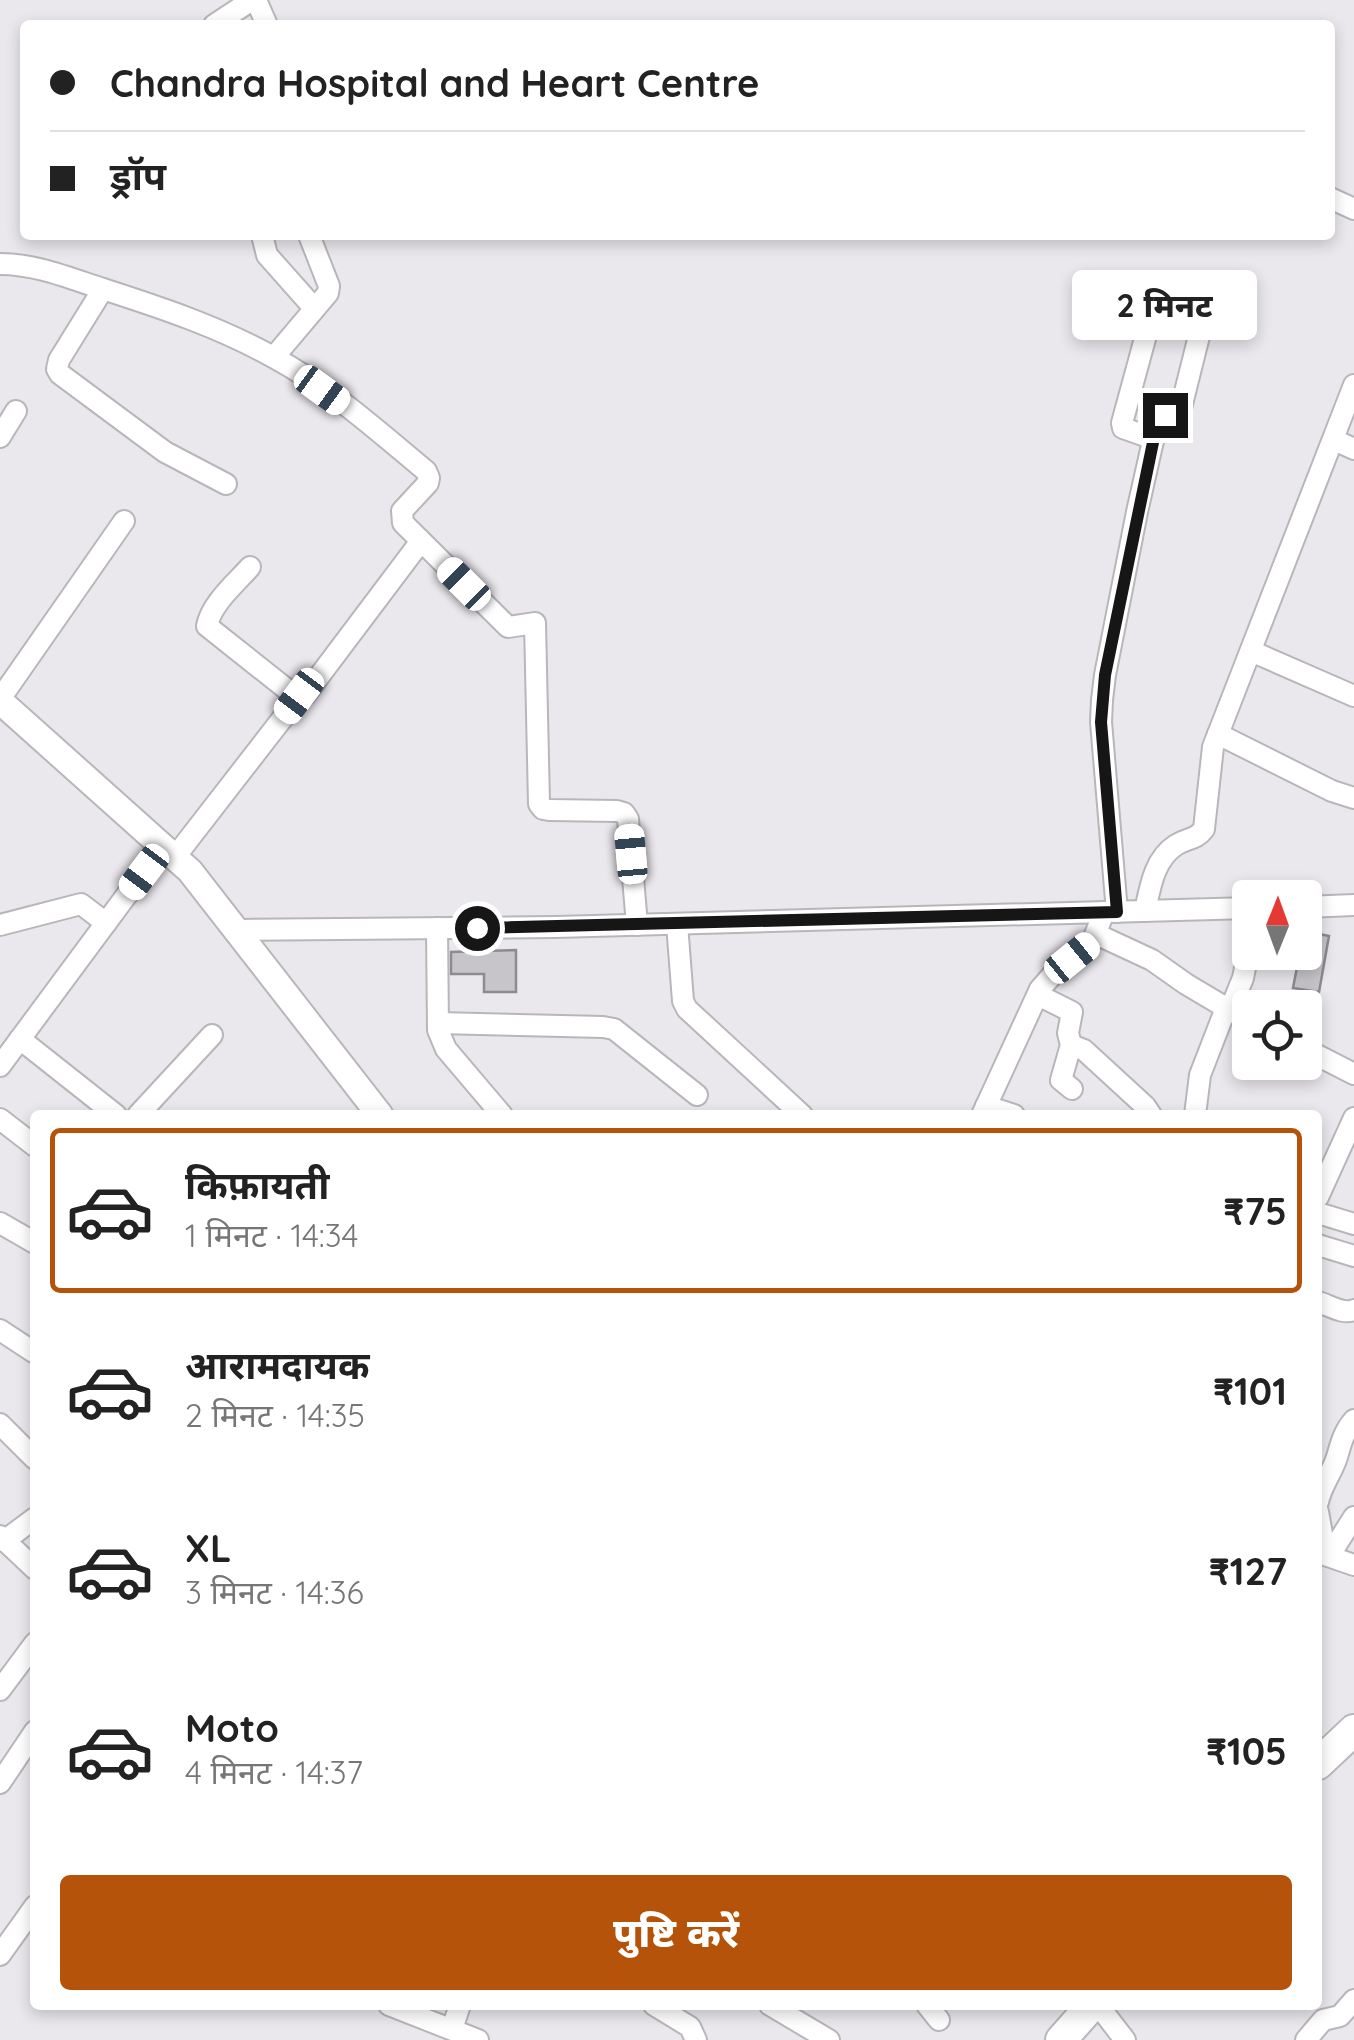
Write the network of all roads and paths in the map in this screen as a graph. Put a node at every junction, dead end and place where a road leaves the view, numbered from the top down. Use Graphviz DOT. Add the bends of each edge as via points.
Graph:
graph roads {
  1 [pos="254,0"];
  2 [pos="222,20"];
  3 [pos="263,240"];
  4 [pos="311,240"];
  5 [pos="0,264"];
  6 [pos="103,289"];
  7 [pos="1158,291"];
  8 [pos="314,308"];
  9 [pos="1206,308"];
  10 [pos="274,357"];
  11 [pos="1354,385"];
  12 [pos="16,411"];
  13 [pos="0,437"];
  14 [pos="1154,439"];
  15 [pos="1334,440"];
  16 [pos="1354,449"];
  17 [pos="226,484"];
  18 [pos="124,521"];
  19 [pos="421,541"];
  20 [pos="250,567"];
  21 [pos="1250,650"];
  22 [pos="299,696"];
  23 [pos="1354,696"];
  24 [pos="0,700"];
  25 [pos="1218,734"];
  26 [pos="1354,798"];
  27 [pos="169,852"];
  28 [pos="1354,905"];
  29 [pos="1322,906"];
  30 [pos="1232,909"];
  31 [pos="1145,911"];
  32 [pos="1111,912"];
  33 [pos="106,923"];
  34 [pos="677,924"];
  35 [pos="0,925"];
  36 [pos="637,925"];
  37 [pos="437,928"];
  38 [pos="238,930"];
  39 [pos="1096,934"];
  40 [pos="1245,970"];
  41 [pos="1038,995"];
  42 [pos="1228,1009"];
  43 [pos="1232,1011"];
  44 [pos="438,1023"];
  45 [pos="212,1036"];
  46 [pos="20,1039"];
  47 [pos="1071,1045"];
  48 [pos="1322,1058"];
  49 [pos="0,1066"];
  50 [pos="1354,1074"];
  51 [pos="1072,1089"];
  52 [pos="697,1095"];
  53 [pos="110,1110"];
  54 [pos="143,1110"];
  55 [pos="376,1110"];
  56 [pos="498,1110"];
  57 [pos="797,1110"];
  58 [pos="984,1110"];
  59 [pos="1148,1110"];
  60 [pos="1196,1110"];
  61 [pos="1354,1118"];
  62 [pos="0,1119"];
  63 [pos="30,1142"];
  64 [pos="1322,1188"];
  65 [pos="1322,1214"];
  66 [pos="0,1222"];
  67 [pos="1354,1224"];
  68 [pos="30,1240"];
  69 [pos="1322,1247"];
  70 [pos="1354,1256"];
  71 [pos="1322,1304"];
  72 [pos="1354,1310"];
  73 [pos="0,1330"];
  74 [pos="30,1350"];
  75 [pos="1354,1420"];
  76 [pos="0,1424"];
  77 [pos="30,1454"];
  78 [pos="1322,1488"];
  79 [pos="1354,1517"];
  80 [pos="30,1521"];
  81 [pos="2,1538"];
  82 [pos="1322,1554"];
  83 [pos="30,1564"];
  84 [pos="1354,1565"];
  85 [pos="30,1651"];
  86 [pos="0,1690"];
  87 [pos="1354,1718"];
  88 [pos="1354,1730"];
  89 [pos="1322,1734"];
  90 [pos="27,1758"];
  91 [pos="1322,1760"];
  92 [pos="0,1783"];
  93 [pos="30,1913"];
  94 [pos="0,1955"];
  95 [pos="1354,2000"];
  96 [pos="402,2010"];
  97 [pos="458,2010"];
  98 [pos="662,2010"];
  99 [pos="778,2010"];
  100 [pos="1061,2010"];
  101 [pos="1090,2010"];
  102 [pos="1099,2010"];
  103 [pos="452,2029"];
  104 [pos="478,2040"];
  105 [pos="696,2040"];
  106 [pos="828,2040"];
  107 [pos="1035,2040"];
  108 [pos="1061,2040"];
  109 [pos="1125,2040"];
  110 [pos="1306,2040"];
  1 -- 2 [label="street"];
  3 -- 8 [label="street" via="267,255"];
  4 -- 8 [label="street" via="330,286"];
  5 -- 6 [label="street" via="34,266"];
  6 -- 10 [label="street"];
  6 -- 17 [label="street" via="59,360 60,374 165,452"];
  7 -- 14 [label="street" via="1122,423"];
  8 -- 10 [label="street"];
  9 -- 14 [label="street" via="1180,412 1160,418"];
  10 -- 19 [label="street" via="426,471 428,483 402,511 403,523"];
  11 -- 15 [label="street"];
  12 -- 13 [label="street"];
  14 -- 32 [label="street" via="1102,700"];
  15 -- 16 [label="street"];
  15 -- 21 [label="street"];
  18 -- 24 [label="street"];
  19 -- 22 [label="street"];
  19 -- 36 [label="street" via="508,627 535,623 539,804 548,810 624,813"];
  20 -- 22 [label="street" via="206,626"];
  21 -- 23 [label="street"];
  21 -- 25 [label="street"];
  22 -- 27 [label="street"];
  24 -- 27 [label="main road"];
  25 -- 26 [label="street"];
  25 -- 31 [label="street" via="1204,829 1166,853"];
  27 -- 33 [label="street"];
  27 -- 38 [label="main road"];
  28 -- 29 [label="street"];
  30 -- 31 [label="street"];
  31 -- 32 [label="street"];
  32 -- 34 [label="street"];
  32 -- 39 [label="street"];
  33 -- 35 [label="street" via="81,904"];
  33 -- 46 [label="street"];
  34 -- 36 [label="street"];
  34 -- 57 [label="street" via="687,1009"];
  36 -- 37 [label="street"];
  37 -- 38 [label="street"];
  37 -- 44 [label="street"];
  38 -- 55 [label="main road"];
  39 -- 41 [label="street"];
  39 -- 42 [label="street" via="1152,960"];
  40 -- 42 [label="street"];
  41 -- 47 [label="street" via="1072,1012"];
  41 -- 58 [label="street"];
  42 -- 43 [label="street"];
  42 -- 60 [label="street" via="1200,1075"];
  44 -- 52 [label="street" via="614,1029"];
  44 -- 56 [label="street" via="446,1049"];
  45 -- 54 [label="street"];
  46 -- 49 [label="street"];
  46 -- 53 [label="street"];
  47 -- 51 [label="street" via="1060,1080"];
  47 -- 59 [label="street"];
  48 -- 50 [label="street"];
  61 -- 64 [label="street"];
  62 -- 63 [label="street"];
  65 -- 67 [label="street"];
  66 -- 68 [label="street"];
  69 -- 70 [label="street"];
  71 -- 72 [label="street"];
  73 -- 74 [label="street"];
  75 -- 78 [label="street"];
  76 -- 77 [label="street"];
  79 -- 82 [label="street"];
  80 -- 81 [label="street"];
  81 -- 83 [label="street"];
  82 -- 84 [label="street"];
  85 -- 86 [label="street"];
  87 -- 89 [label="highway"];
  88 -- 91 [label="highway"];
  90 -- 92 [label="street"];
  93 -- 94 [label="street"];
  95 -- 110 [label="street"];
  96 -- 103 [label="street"];
  97 -- 103 [label="street"];
  98 -- 105 [label="street" via="690,2027"];
  99 -- 106 [label="street"];
  100 -- 107 [label="highway"];
  101 -- 108 [label="highway"];
  102 -- 109 [label="street"];
  103 -- 104 [label="street"];
}
